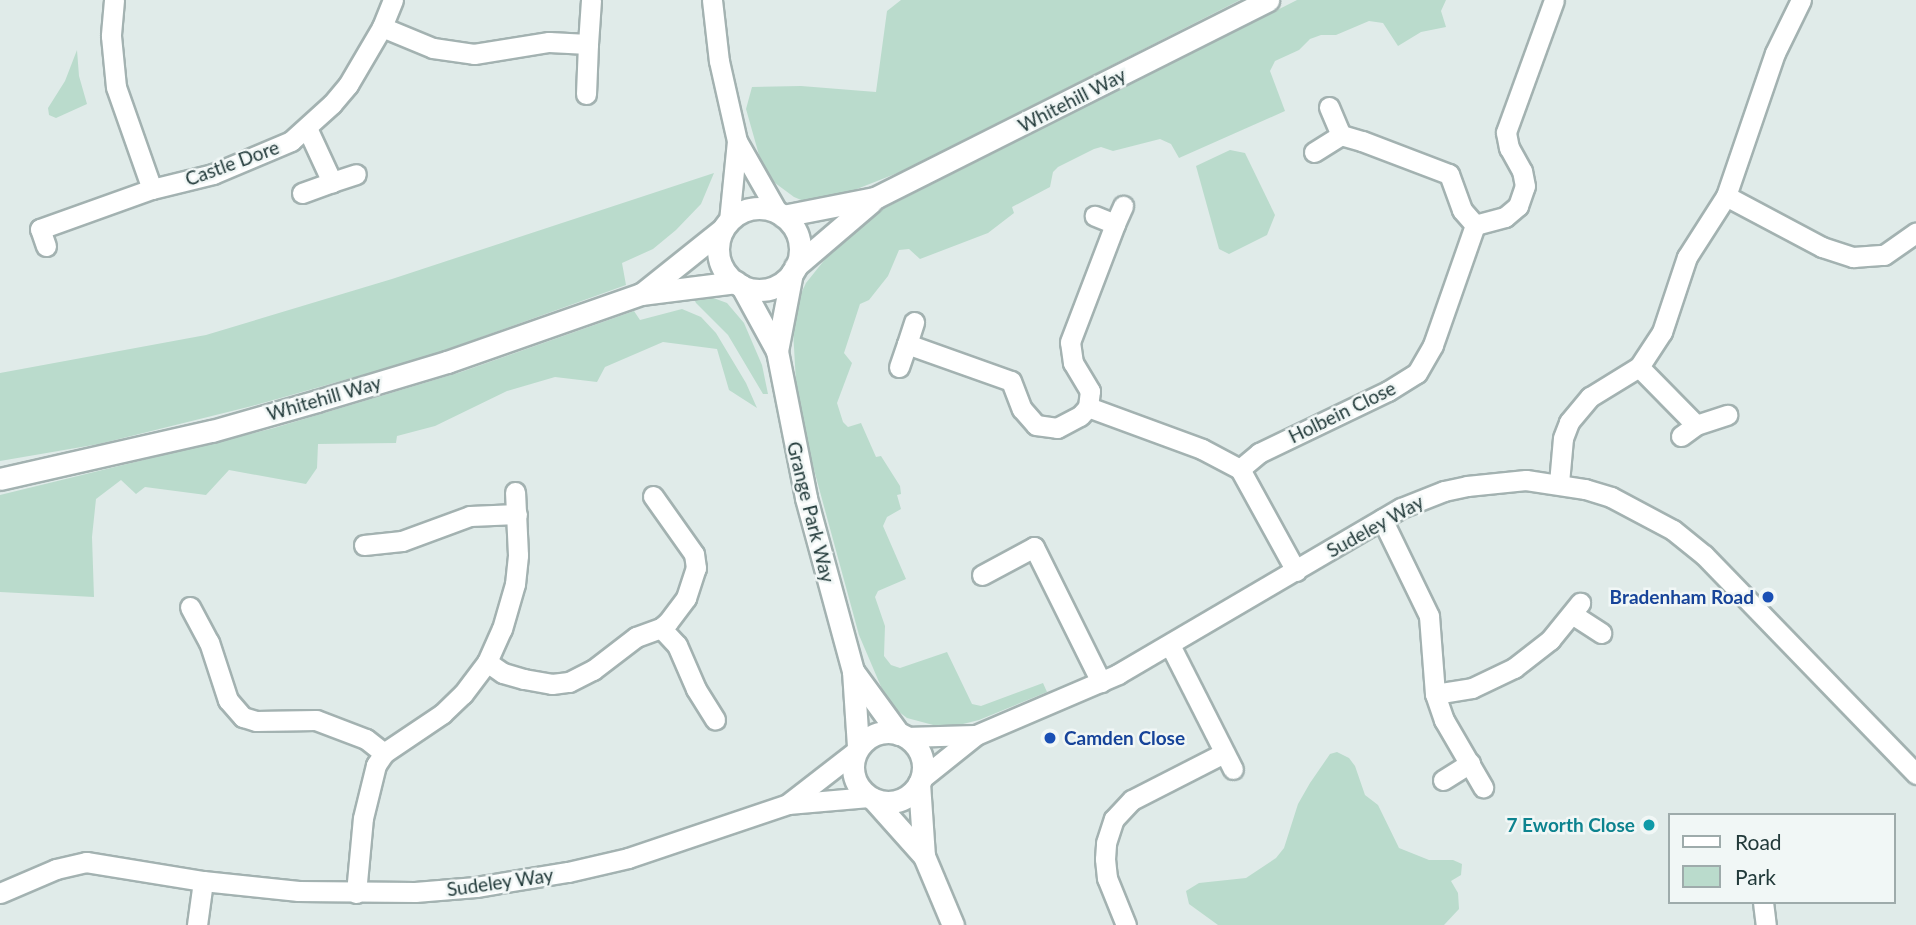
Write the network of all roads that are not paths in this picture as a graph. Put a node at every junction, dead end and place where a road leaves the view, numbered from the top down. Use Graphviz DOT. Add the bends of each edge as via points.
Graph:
graph roads {
  1 [pos="114,0"];
  2 [pos="393,0"];
  3 [pos="591,0"];
  4 [pos="712,0"];
  5 [pos="1268,0"];
  6 [pos="1554,0"];
  7 [pos="1801,0"];
  8 [pos="382,27"];
  9 [pos="588,44"];
  10 [pos="586,94"];
  11 [pos="1329,107"];
  12 [pos="307,128"];
  13 [pos="1341,135"];
  14 [pos="737,141"];
  15 [pos="1314,152"];
  16 [pos="356,174"];
  17 [pos="332,182"];
  18 [pos="152,189"];
  19 [pos="302,193"];
  20 [pos="1726,195"];
  21 [pos="875,198"];
  22 [pos="781,215"];
  23 [pos="1095,216"];
  24 [pos="726,225"];
  25 [pos="1475,225"];
  26 [pos="1916,233"];
  27 [pos="46,246"];
  28 [pos="793,270"];
  29 [pos="739,284"];
  30 [pos="641,294"];
  31 [pos="914,322"];
  32 [pos="907,344"];
  33 [pos="777,351"];
  34 [pos="1639,366"];
  35 [pos="899,367"];
  36 [pos="1088,407"];
  37 [pos="1727,415"];
  38 [pos="1240,469"];
  39 [pos="0,479"];
  40 [pos="1559,484"];
  41 [pos="515,492"];
  42 [pos="653,496"];
  43 [pos="517,514"];
  44 [pos="1382,519"];
  45 [pos="363,545"];
  46 [pos="1296,571"];
  47 [pos="982,575"];
  48 [pos="190,607"];
  49 [pos="661,628"];
  50 [pos="1601,633"];
  51 [pos="1170,645"];
  52 [pos="487,662"];
  53 [pos="853,671"];
  54 [pos="1101,682"];
  55 [pos="1435,694"];
  56 [pos="715,719"];
  57 [pos="902,735"];
  58 [pos="976,735"];
  59 [pos="857,749"];
  60 [pos="384,753"];
  61 [pos="1470,763"];
  62 [pos="1916,774"];
  63 [pos="1443,780"];
  64 [pos="920,781"];
  65 [pos="1483,787"];
  66 [pos="871,798"];
  67 [pos="788,804"];
  68 [pos="924,856"];
  69 [pos="203,881"];
  70 [pos="0,893"];
  71 [pos="356,893"];
  72 [pos="1763,904"];
  73 [pos="197,925"];
  74 [pos="953,925"];
  75 [pos="1126,925"];
  76 [pos="1766,925"];
  1 -- 18 [label="street" via="111,36 116,87"];
  2 -- 8 [label="street, Castle Dore"];
  3 -- 9 [label="street"];
  4 -- 14 [label="street"];
  5 -- 21 [label="main road, Whitehill Way"];
  6 -- 25 [label="street" via="1506,131 1524,178 1523,197 1505,217"];
  7 -- 20 [label="street" via="1775,53"];
  8 -- 9 [label="street" via="433,48 474,54 549,42"];
  8 -- 12 [label="street, Castle Dore" via="348,85"];
  9 -- 10 [label="street"];
  11 -- 13 [label="street"];
  12 -- 17 [label="street"];
  12 -- 18 [label="street, Castle Dore" via="261,156"];
  13 -- 15 [label="street"];
  13 -- 25 [label="street" via="1449,174 1462,210"];
  14 -- 22 [label="street"];
  14 -- 24 [label="street"];
  16 -- 17 [label="street"];
  17 -- 19 [label="street"];
  18 -- 27 [label="street, Castle Dore" via="40,229"];
  20 -- 26 [label="street" via="1846,256 1884,255"];
  20 -- 34 [label="street" via="1687,257 1662,332"];
  21 -- 22 [label="main road, Whitehill Way"];
  21 -- 28 [label="main road, Whitehill Way"];
  22 -- 24 [label="main road" via="752,208"];
  22 -- 28 [label="main road" via="798,236 800,249"];
  23 -- 36 [label="street" via="1119,215 1070,342 1073,363 1087,382"];
  24 -- 29 [label="main road" via="718,242 719,256 723,269"];
  24 -- 30 [label="main road, Whitehill Way"];
  25 -- 38 [label="street, Holbein Close" via="1433,345 1417,373 1259,453"];
  28 -- 29 [label="main road" via="766,289"];
  28 -- 33 [label="main road, Grange Park Way"];
  29 -- 30 [label="main road, Whitehill Way"];
  29 -- 33 [label="main road, Grange Park Way"];
  30 -- 39 [label="main road, Whitehill Way" via="447,362 317,401"];
  31 -- 32 [label="street"];
  32 -- 35 [label="street"];
  32 -- 36 [label="street" via="1011,381 1022,409 1037,425 1057,428"];
  33 -- 53 [label="main road, Grange Park Way" via="806,498"];
  34 -- 37 [label="street" via="1689,431"];
  34 -- 40 [label="street" via="1590,397 1569,422"];
  36 -- 38 [label="street" via="1202,449"];
  38 -- 46 [label="street"];
  40 -- 44 [label="street, Sudeley Way" via="1526,480 1467,485"];
  40 -- 62 [label="street, Sudeley Way" via="1629,505 1673,530 1704,555"];
  41 -- 43 [label="street"];
  42 -- 49 [label="street" via="685,538 696,568 686,598"];
  43 -- 45 [label="street" via="470,516 402,541"];
  43 -- 52 [label="street" via="515,584"];
  44 -- 46 [label="street, Sudeley Way"];
  44 -- 55 [label="street" via="1429,616"];
  46 -- 51 [label="street, Sudeley Way"];
  47 -- 54 [label="street" via="1034,547"];
  48 -- 60 [label="street" via="213,652 228,700 243,717 316,720 366,739"];
  49 -- 52 [label="street" via="636,636 593,670 569,682 524,680"];
  49 -- 56 [label="street" via="677,645"];
  50 -- 55 [label="street" via="1576,609 1550,640 1495,679"];
  51 -- 54 [label="street, Sudeley Way"];
  51 -- 75 [label="street" via="1228,761 1132,800 1114,819 1105,843 1107,878"];
  52 -- 60 [label="street" via="442,714"];
  53 -- 57 [label="main road, Grange Park Way"];
  53 -- 59 [label="main road, Grange Park Way"];
  54 -- 58 [label="street, Sudeley Way"];
  55 -- 61 [label="street" via="1444,720"];
  57 -- 58 [label="street, Sudeley Way"];
  57 -- 59 [label="main road" via="876,734"];
  57 -- 64 [label="main road" via="920,753"];
  58 -- 64 [label="street, Sudeley Way"];
  59 -- 66 [label="main road" via="853,777"];
  59 -- 67 [label="street, Sudeley Way"];
  60 -- 71 [label="street" via="370,783"];
  61 -- 63 [label="street"];
  61 -- 65 [label="street"];
  64 -- 66 [label="main road" via="911,794 899,800"];
  64 -- 68 [label="main road"];
  66 -- 67 [label="street, Sudeley Way"];
  66 -- 68 [label="main road"];
  67 -- 71 [label="street, Sudeley Way" via="660,848 568,872 476,887"];
  68 -- 74 [label="main road"];
  69 -- 70 [label="street, Sudeley Way" via="86,862 56,869"];
  69 -- 71 [label="street, Sudeley Way"];
  69 -- 73 [label="street"];
  72 -- 76 [label="street"];
}
